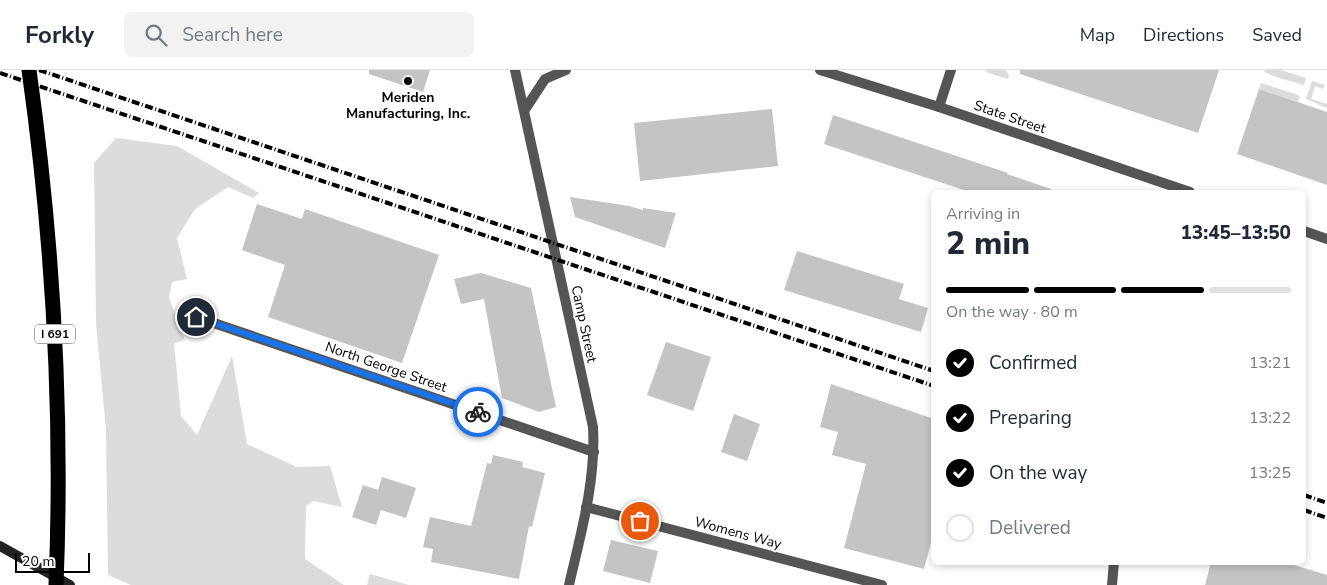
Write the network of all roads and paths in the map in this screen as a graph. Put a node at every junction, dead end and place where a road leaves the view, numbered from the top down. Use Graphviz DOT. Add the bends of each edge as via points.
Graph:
graph roads {
  1 [pos="29,70"];
  2 [pos="515,70"];
  3 [pos="566,70"];
  4 [pos="820,70"];
  5 [pos="951,70"];
  6 [pos="939,107"];
  7 [pos="524,111"];
  8 [pos="1184,190"];
  9 [pos="1306,232"];
  10 [pos="1327,239"];
  11 [pos="196,317"];
  12 [pos="594,452"];
  13 [pos="586,507"];
  14 [pos="0,546"];
  15 [pos="1114,565"];
  16 [pos="56,585"];
  17 [pos="70,585"];
  18 [pos="569,585"];
  19 [pos="882,585"];
  20 [pos="1112,585"];
  1 -- 16 [label="highway, I 691" via="43,187 55,342 59,480"];
  2 -- 7 [label="street, Camp Street"];
  3 -- 7 [label="street" via="545,79"];
  4 -- 6 [label="street, State Street"];
  5 -- 6 [label="street"];
  6 -- 8 [label="street, State Street"];
  7 -- 12 [label="street, Camp Street" via="593,427"];
  9 -- 10 [label="street"];
  11 -- 12 [label="street, North George Street"];
  12 -- 13 [label="street, Camp Street"];
  13 -- 18 [label="street, Camp Street"];
  13 -- 19 [label="street, Womens Way"];
  14 -- 17 [label="main road"];
  15 -- 20 [label="street"];
}
